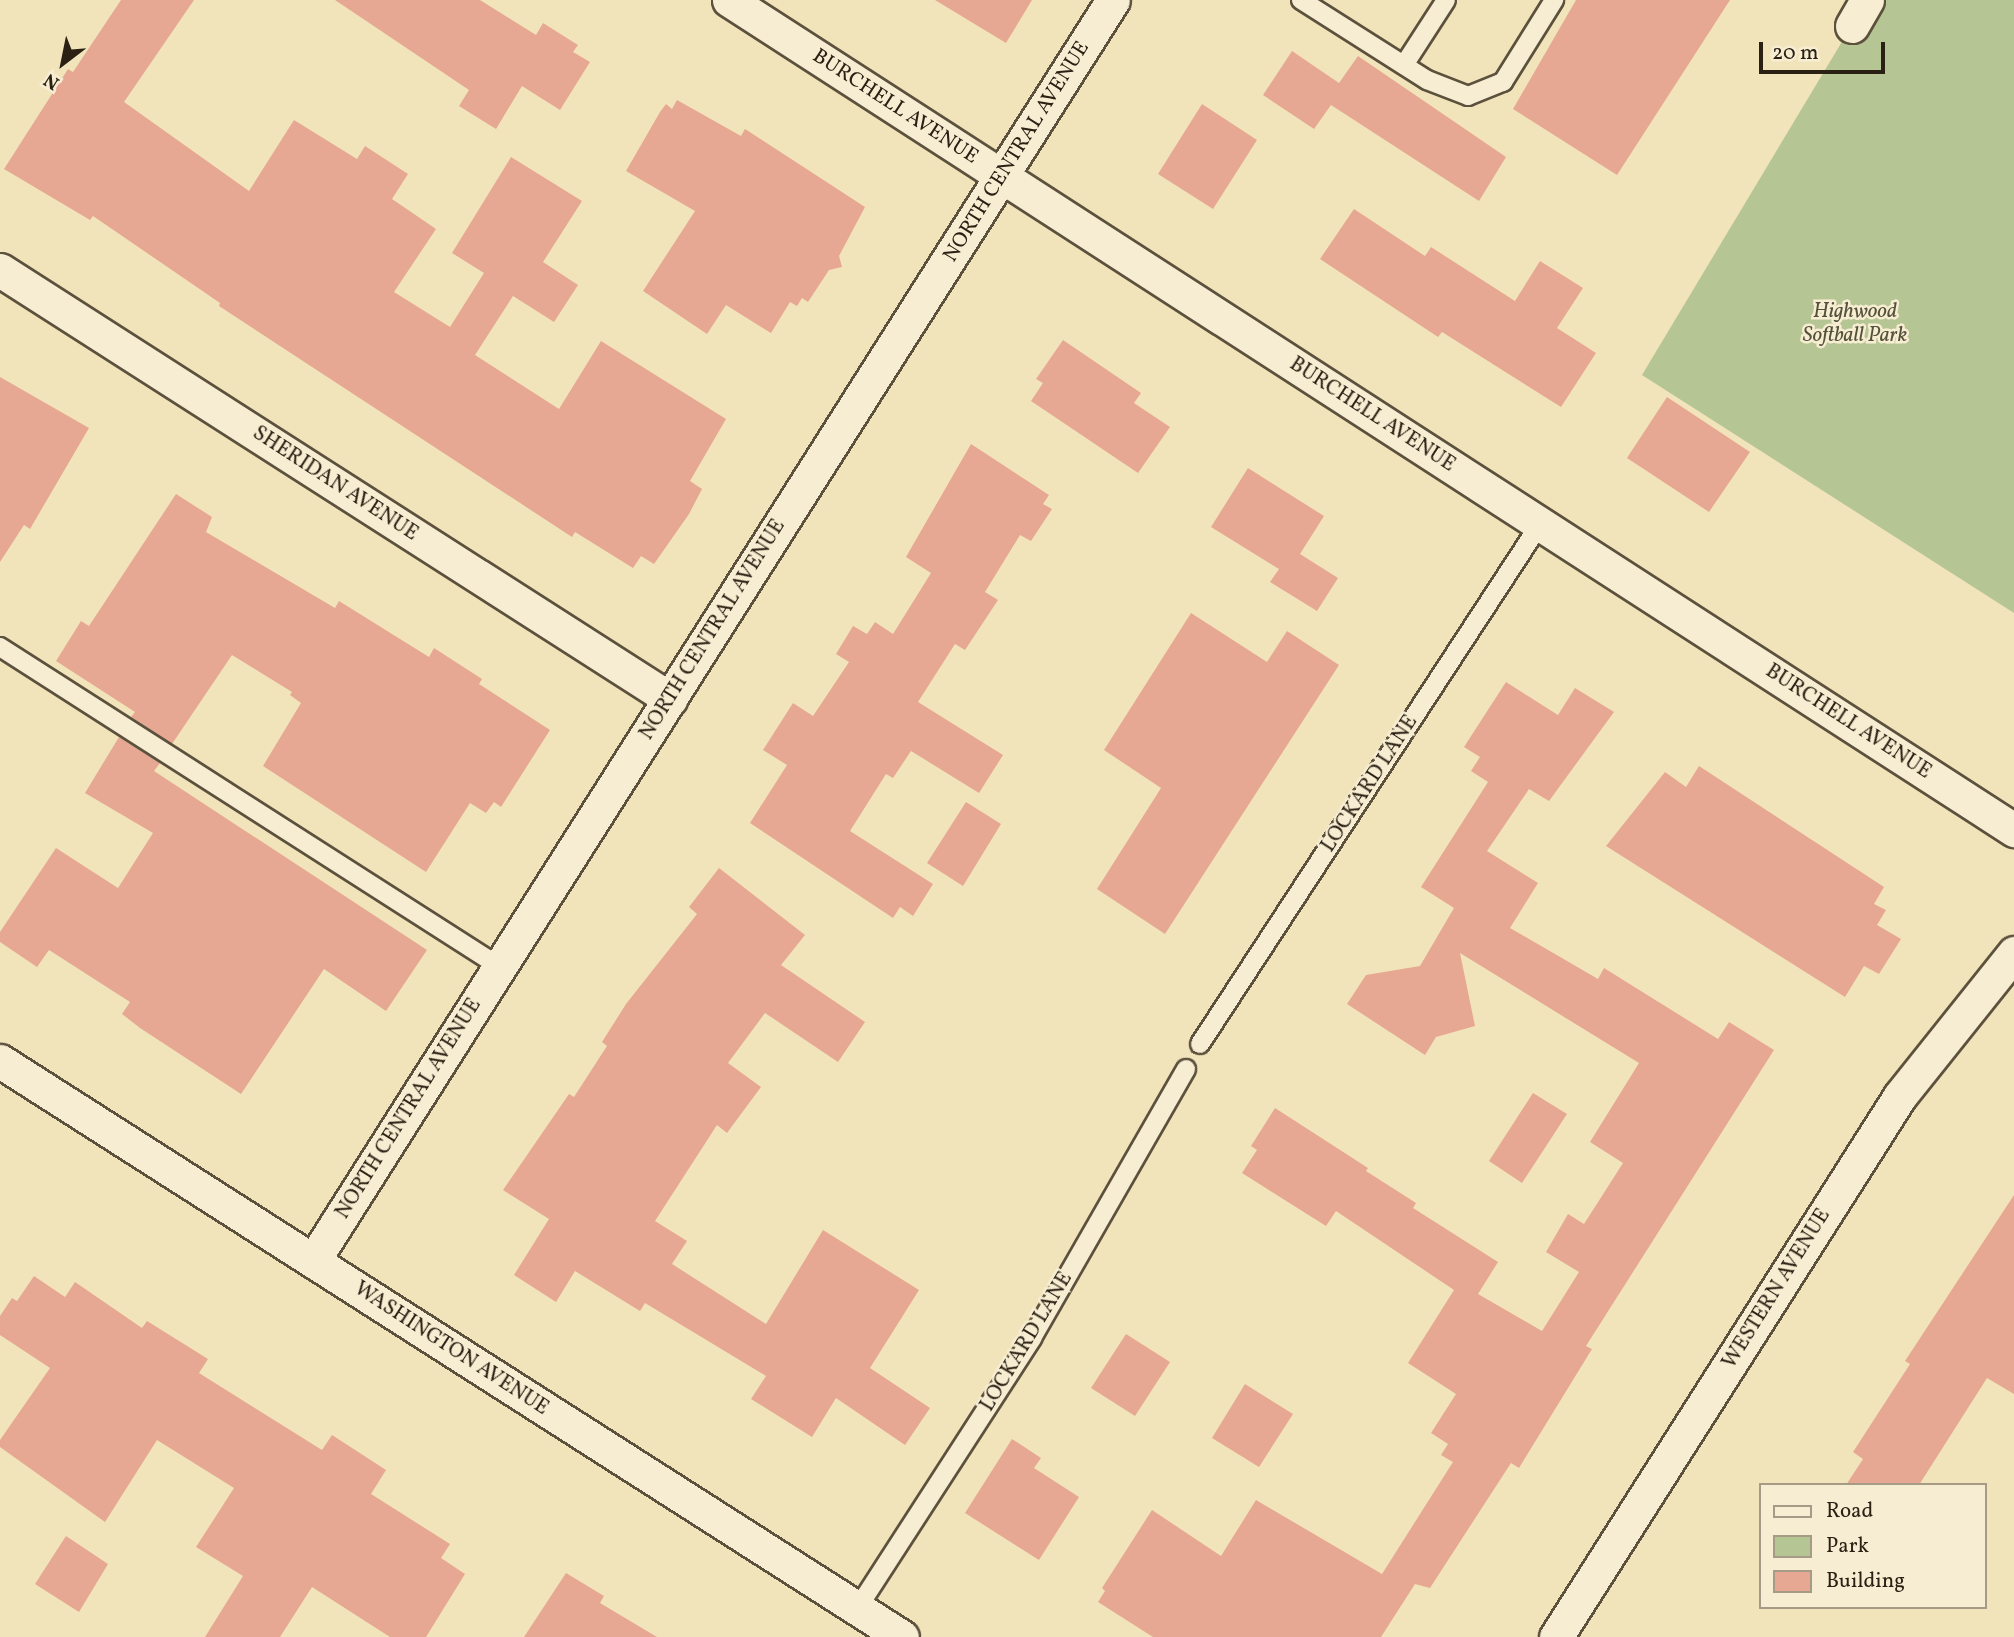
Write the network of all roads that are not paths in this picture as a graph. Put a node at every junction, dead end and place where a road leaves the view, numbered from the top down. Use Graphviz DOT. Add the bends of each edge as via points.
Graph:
graph roads {
  1 [pos="729,0"];
  2 [pos="1113,0"];
  3 [pos="1301,0"];
  4 [pos="1446,0"];
  5 [pos="1554,0"];
  6 [pos="1404,65"];
  7 [pos="1002,176"];
  8 [pos="0,270"];
  9 [pos="1540,524"];
  10 [pos="0,648"];
  11 [pos="670,699"];
  12 [pos="2014,830"];
  13 [pos="2014,953"];
  14 [pos="500,967"];
  15 [pos="1200,1044"];
  16 [pos="0,1061"];
  17 [pos="1186,1069"];
  18 [pos="313,1261"];
  19 [pos="858,1608"];
  20 [pos="902,1637"];
  21 [pos="1556,1637"];
  1 -- 7 [label="street, BURCHELL AVENUE"];
  2 -- 7 [label="street, NORTH CENTRAL AVENUE"];
  3 -- 6 [label="lane"];
  4 -- 6 [label="lane"];
  5 -- 6 [label="lane" via="1503,82 1486,92 1468,96 1449,92"];
  7 -- 9 [label="street, BURCHELL AVENUE"];
  7 -- 11 [label="street, NORTH CENTRAL AVENUE"];
  8 -- 11 [label="street, SHERIDAN AVENUE"];
  9 -- 12 [label="street, BURCHELL AVENUE"];
  9 -- 15 [label="lane, LOCKARD LANE"];
  10 -- 14 [label="lane"];
  11 -- 14 [label="street, NORTH CENTRAL AVENUE"];
  13 -- 21 [label="street, WESTERN AVENUE" via="1899,1096"];
  14 -- 18 [label="street, NORTH CENTRAL AVENUE"];
  16 -- 18 [label="street, WASHINGTON AVENUE"];
  17 -- 19 [label="lane, LOCKARD LANE" via="1032,1338"];
  18 -- 19 [label="street, WASHINGTON AVENUE"];
  19 -- 20 [label="street, WASHINGTON AVENUE"];
}
